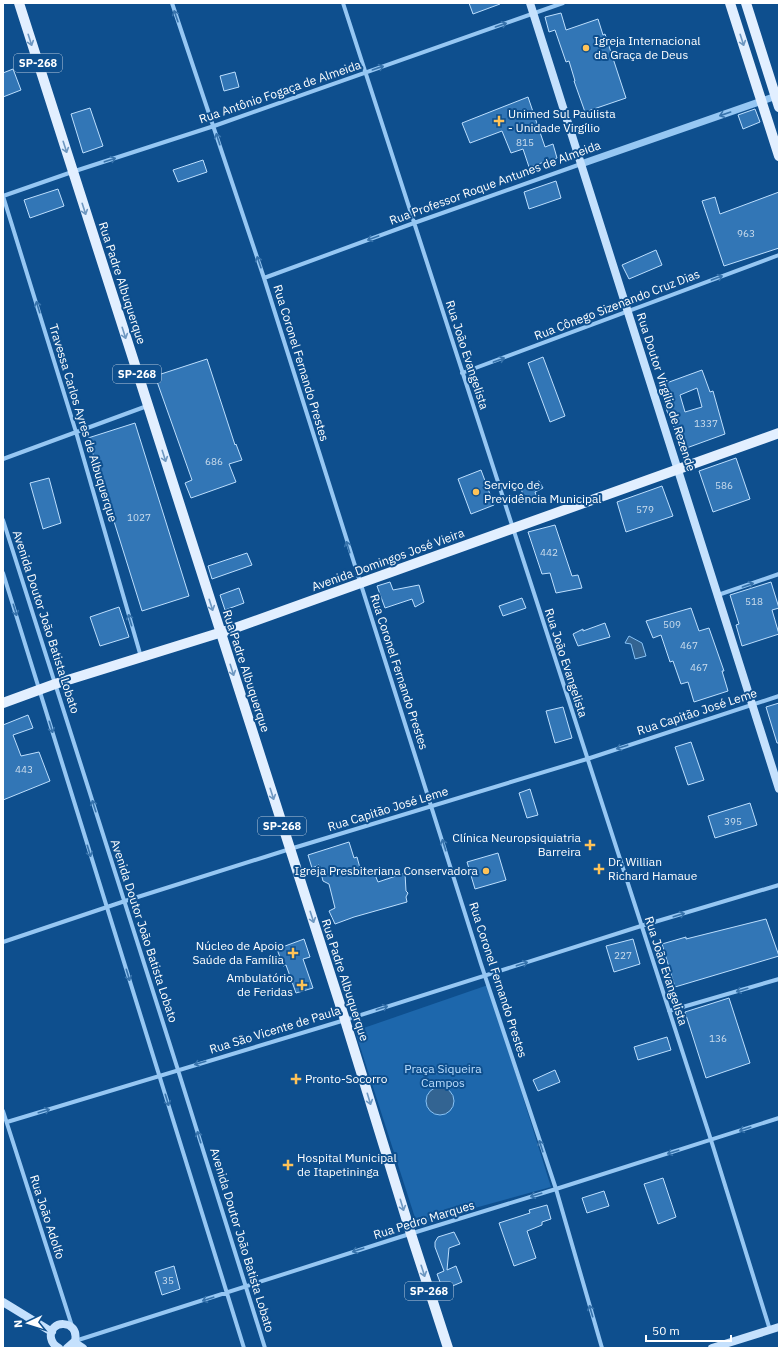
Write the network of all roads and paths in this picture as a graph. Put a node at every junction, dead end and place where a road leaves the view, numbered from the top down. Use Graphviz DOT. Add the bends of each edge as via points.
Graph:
graph roads {
  1 [pos="19,3"];
  2 [pos="172,3"];
  3 [pos="343,3"];
  4 [pos="530,3"];
  5 [pos="563,3"];
  6 [pos="730,3"];
  7 [pos="746,3"];
  8 [pos="533,14"];
  9 [pos="365,73"];
  10 [pos="777,95"];
  11 [pos="762,101"];
  12 [pos="779,107"];
  13 [pos="214,126"];
  14 [pos="779,156"];
  15 [pos="581,164"];
  16 [pos="72,172"];
  17 [pos="3,196"];
  18 [pos="414,223"];
  19 [pos="779,255"];
  20 [pos="264,278"];
  21 [pos="628,312"];
  22 [pos="462,373"];
  23 [pos="148,406"];
  24 [pos="76,432"];
  25 [pos="779,434"];
  26 [pos="3,459"];
  27 [pos="678,469"];
  28 [pos="3,520"];
  29 [pos="512,529"];
  30 [pos="3,573"];
  31 [pos="779,574"];
  32 [pos="360,584"];
  33 [pos="718,596"];
  34 [pos="220,633"];
  35 [pos="141,657"];
  36 [pos="55,684"];
  37 [pos="39,690"];
  38 [pos="779,696"];
  39 [pos="3,703"];
  40 [pos="752,705"];
  41 [pos="587,759"];
  42 [pos="779,789"];
  43 [pos="432,806"];
  44 [pos="290,849"];
  45 [pos="779,885"];
  46 [pos="125,901"];
  47 [pos="107,907"];
  48 [pos="641,926"];
  49 [pos="3,942"];
  50 [pos="485,976"];
  51 [pos="779,979"];
  52 [pos="669,1010"];
  53 [pos="345,1020"];
  54 [pos="178,1070"];
  55 [pos="159,1076"];
  56 [pos="3,1111"];
  57 [pos="779,1118"];
  58 [pos="7,1122"];
  59 [pos="711,1140"];
  60 [pos="556,1189"];
  61 [pos="411,1234"];
  62 [pos="246,1287"];
  63 [pos="227,1293"];
  64 [pos="3,1302"];
  65 [pos="779,1327"];
  66 [pos="72,1328"];
  67 [pos="770,1330"];
  68 [pos="52,1332"];
  69 [pos="72,1344"];
  70 [pos="59,1348"];
  71 [pos="83,1348"];
  72 [pos="244,1348"];
  73 [pos="265,1348"];
  74 [pos="448,1348"];
  75 [pos="602,1348"];
  76 [pos="712,1348"];
  1 -- 16 [label="main road, Rua Padre Albuquerque / SP-268, one-way"];
  13 -- 2 [label="street, Rua Coronel Fernando Prestes, one-way"];
  3 -- 9 [label="street, Rua João Evangelista"];
  4 -- 8 [label="main road, Rua Doutor Virgílio de Rezende"];
  5 -- 8 [label="street, Rua Antônio Fogaça de Almeida"];
  6 -- 11 [label="main road, one-way"];
  7 -- 10 [label="main road"];
  9 -- 8 [label="street, Rua Antônio Fogaça de Almeida, one-way"];
  8 -- 15 [label="main road, Rua Doutor Virgílio de Rezende"];
  9 -- 13 [label="street, Rua Antônio Fogaça de Almeida"];
  9 -- 18 [label="street, Rua João Evangelista"];
  10 -- 11 [label="street, Rua Professor Roque Antunes de Almeida"];
  10 -- 12 [label="main road"];
  11 -- 14 [label="main road"];
  11 -- 15 [label="street, Rua Professor Roque Antunes de Almeida, one-way"];
  16 -- 13 [label="street, Rua Antônio Fogaça de Almeida, one-way"];
  20 -- 13 [label="street, Rua Coronel Fernando Prestes, one-way"];
  15 -- 18 [label="street, Rua Professor Roque Antunes de Almeida"];
  15 -- 21 [label="main road, Rua Doutor Virgílio de Rezende"];
  16 -- 17 [label="street, Rua Antônio Fogaça de Almeida"];
  16 -- 23 [label="main road, Rua Padre Albuquerque / SP-268, one-way"];
  24 -- 17 [label="street, Travessa Carlos Ayres de Albuquerque, one-way"];
  18 -- 20 [label="street, Rua Professor Roque Antunes de Almeida, one-way"];
  18 -- 22 [label="street, Rua João Evangelista"];
  21 -- 19 [label="street, Rua Cônego Sizenando Cruz Dias, one-way"];
  32 -- 20 [label="street, Rua Coronel Fernando Prestes, one-way"];
  22 -- 21 [label="street, Rua Cônego Sizenando Cruz Dias, one-way"];
  21 -- 27 [label="main road, Rua Doutor Virgílio de Rezende"];
  22 -- 29 [label="street, Rua João Evangelista"];
  23 -- 24 [label="street"];
  23 -- 34 [label="main road, Rua Padre Albuquerque / SP-268, one-way"];
  24 -- 26 [label="street"];
  35 -- 24 [label="street, Travessa Carlos Ayres de Albuquerque, one-way"];
  25 -- 27 [label="main road, Avenida Domingos José Vieira"];
  27 -- 29 [label="main road, Avenida Domingos José Vieira"];
  27 -- 33 [label="main road, Rua Doutor Virgílio de Rezende"];
  28 -- 36 [label="street, Avenida Doutor João Batista Lobato"];
  29 -- 32 [label="main road, Avenida Domingos José Vieira"];
  29 -- 41 [label="street, Rua João Evangelista"];
  30 -- 37 [label="street, one-way"];
  33 -- 31 [label="street, one-way"];
  32 -- 34 [label="main road, Avenida Domingos José Vieira"];
  32 -- 43 [label="street, Rua Coronel Fernando Prestes"];
  33 -- 40 [label="main road, Rua Doutor Virgílio de Rezende"];
  34 -- 35 [label="main road, Avenida Domingos José Vieira"];
  34 -- 44 [label="main road, Rua Padre Albuquerque / SP-268, one-way"];
  35 -- 36 [label="main road, Avenida Domingos José Vieira"];
  36 -- 37 [label="main road, Avenida Domingos José Vieira"];
  46 -- 36 [label="street, Avenida Doutor João Batista Lobato, one-way"];
  37 -- 39 [label="main road, Avenida Domingos José Vieira"];
  37 -- 47 [label="street, one-way"];
  38 -- 40 [label="street, Rua Capitão José Leme"];
  40 -- 41 [label="street, Rua Capitão José Leme, one-way"];
  40 -- 42 [label="main road, Rua Doutor Virgílio de Rezende"];
  41 -- 43 [label="street, Rua Capitão José Leme"];
  41 -- 48 [label="street, Rua João Evangelista"];
  43 -- 44 [label="street, Rua Capitão José Leme"];
  50 -- 43 [label="street, Rua Coronel Fernando Prestes, one-way"];
  44 -- 46 [label="street, Rua Capitão José Leme"];
  44 -- 53 [label="main road, Rua Padre Albuquerque / SP-268, one-way"];
  48 -- 45 [label="street, Rua São Vicente de Paula, one-way"];
  46 -- 47 [label="street, Rua Capitão José Leme"];
  46 -- 54 [label="street, Avenida Doutor João Batista Lobato"];
  47 -- 49 [label="street, Rua Capitão José Leme"];
  47 -- 55 [label="street, one-way"];
  50 -- 48 [label="street, Rua São Vicente de Paula, one-way"];
  48 -- 52 [label="street, Rua João Evangelista"];
  53 -- 50 [label="street, Rua São Vicente de Paula, one-way"];
  60 -- 50 [label="street, Rua Coronel Fernando Prestes, one-way"];
  51 -- 52 [label="street, one-way"];
  52 -- 59 [label="street, Rua João Evangelista"];
  53 -- 54 [label="street, Rua São Vicente de Paula, one-way"];
  53 -- 61 [label="main road, Rua Padre Albuquerque / SP-268, one-way"];
  54 -- 55 [label="street, Rua São Vicente de Paula"];
  62 -- 54 [label="street, Avenida Doutor João Batista Lobato, one-way"];
  58 -- 55 [label="street, Rua São Vicente de Paula, one-way"];
  55 -- 63 [label="street, one-way"];
  56 -- 58 [label="street, Rua João Adolfo"];
  57 -- 59 [label="street, Rua Pedro Marques, one-way"];
  58 -- 66 [label="street, Rua João Adolfo"];
  59 -- 60 [label="street, Rua Pedro Marques, one-way"];
  59 -- 67 [label="street, Rua João Evangelista"];
  60 -- 61 [label="street, Rua Pedro Marques, one-way"];
  75 -- 60 [label="street, Rua Coronel Fernando Prestes, one-way"];
  61 -- 62 [label="street, Rua Pedro Marques, one-way"];
  61 -- 74 [label="main road, Rua Padre Albuquerque / SP-268, one-way"];
  62 -- 63 [label="street, Rua Pedro Marques"];
  62 -- 73 [label="street, Avenida Doutor João Batista Lobato"];
  63 -- 69 [label="street, Rua Pedro Marques, one-way"];
  63 -- 72 [label="street"];
  64 -- 68 [label="main road"];
  65 -- 67 [label="main road"];
  66 -- 68 [label="main road" via="67,1324 59,1324"];
  66 -- 69 [label="main road" via="75,1333"];
  67 -- 76 [label="main road"];
  68 -- 70 [label="main road" via="52,1342"];
  69 -- 71 [label="main road"];
}
